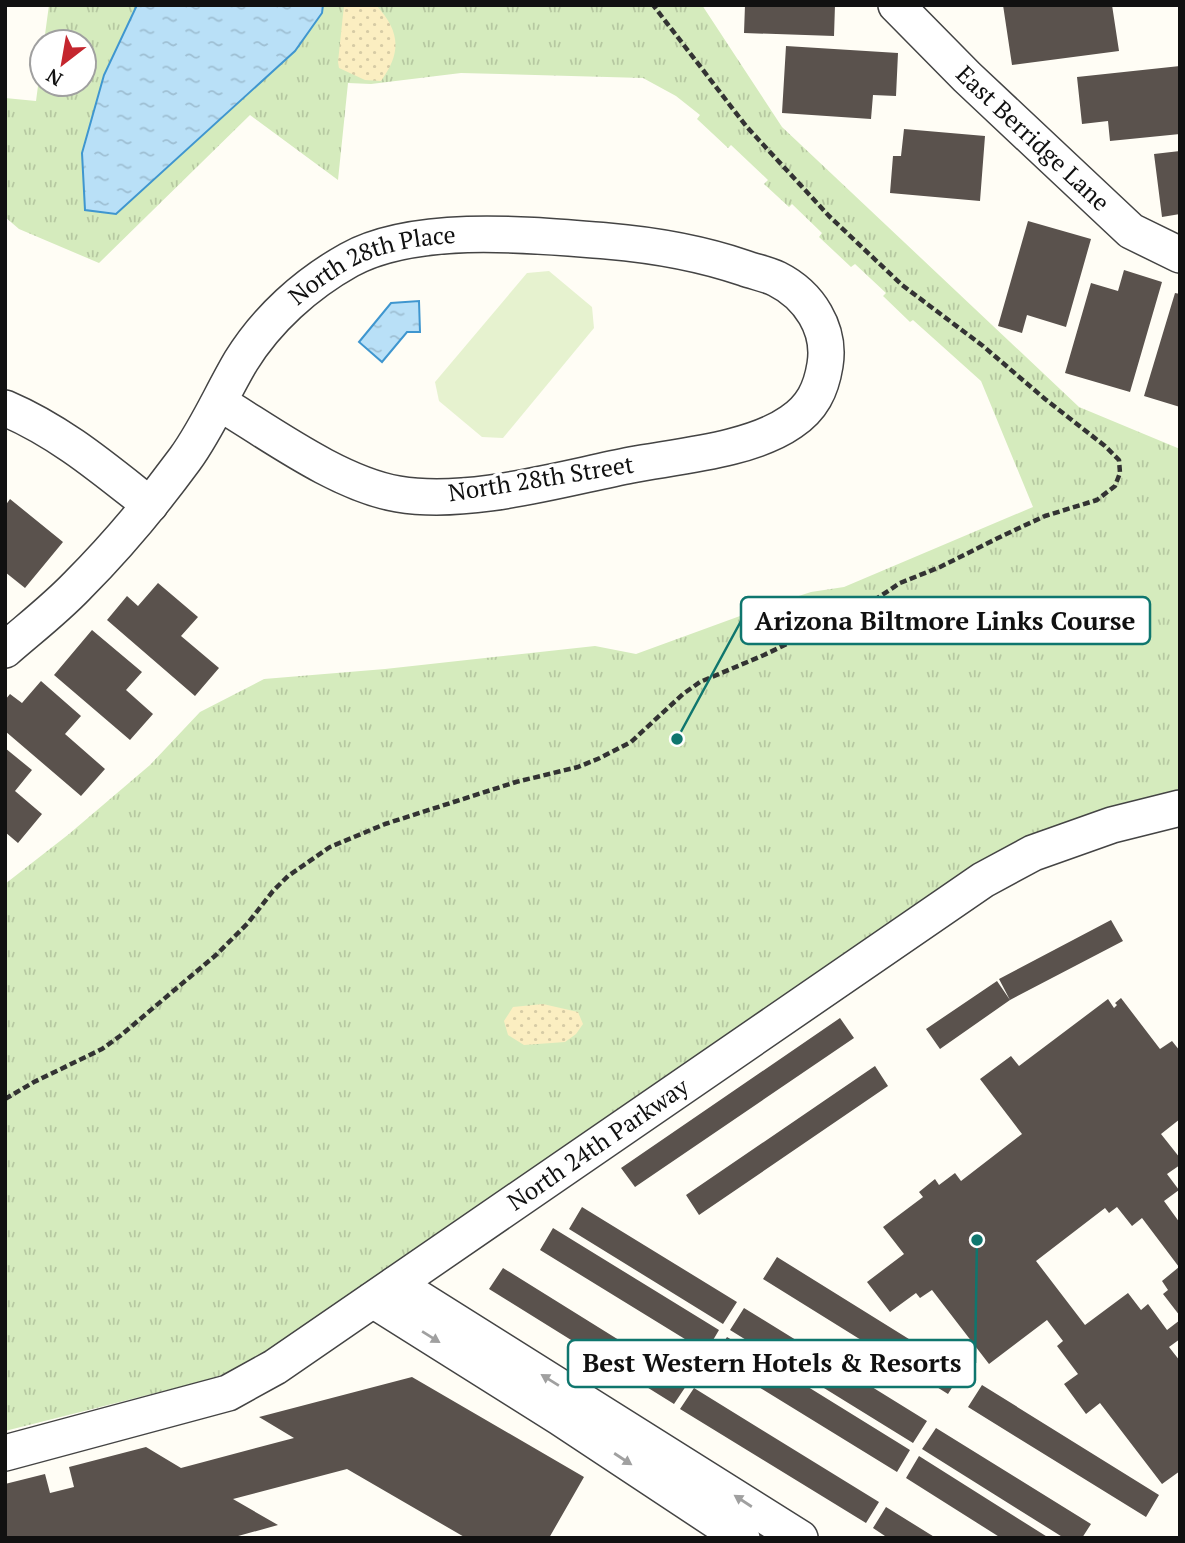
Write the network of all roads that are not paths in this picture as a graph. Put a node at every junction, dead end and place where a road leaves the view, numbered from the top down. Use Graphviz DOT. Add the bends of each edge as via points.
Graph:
graph roads {
  1 [pos="896,5"];
  2 [pos="1180,256"];
  3 [pos="820,388"];
  4 [pos="220,403"];
  5 [pos="5,408"];
  6 [pos="150,505"];
  7 [pos="5,650"];
  8 [pos="1180,808"];
  9 [pos="385,1292"];
  10 [pos="5,1453"];
  11 [pos="742,1538"];
  12 [pos="800,1538"];
  1 -- 2 [label="street, East Berridge Lane" via="1132,231"];
  3 -- 4 [label="street, North 28th Street" via="809,408 762,438 455,496 372,488 332,470"];
  3 -- 4 [label="street, North 28th Place" via="826,360 824,330 810,305 779,280 653,245 524,234 431,238 391,244 352,258 316,280 270,320"];
  4 -- 6 [label="street, North 28th Place"];
  5 -- 6 [label="street" via="70,441"];
  6 -- 7 [label="street, North 28th Place" via="76,588"];
  8 -- 9 [label="street, North 24th Parkway" via="1112,825 1033,853 983,880"];
  9 -- 10 [label="street, North 24th Parkway" via="275,1367 228,1393"];
  9 -- 11 [label="street, one-way" via="559,1417"];
  12 -- 9 [label="street, one-way"];
}
